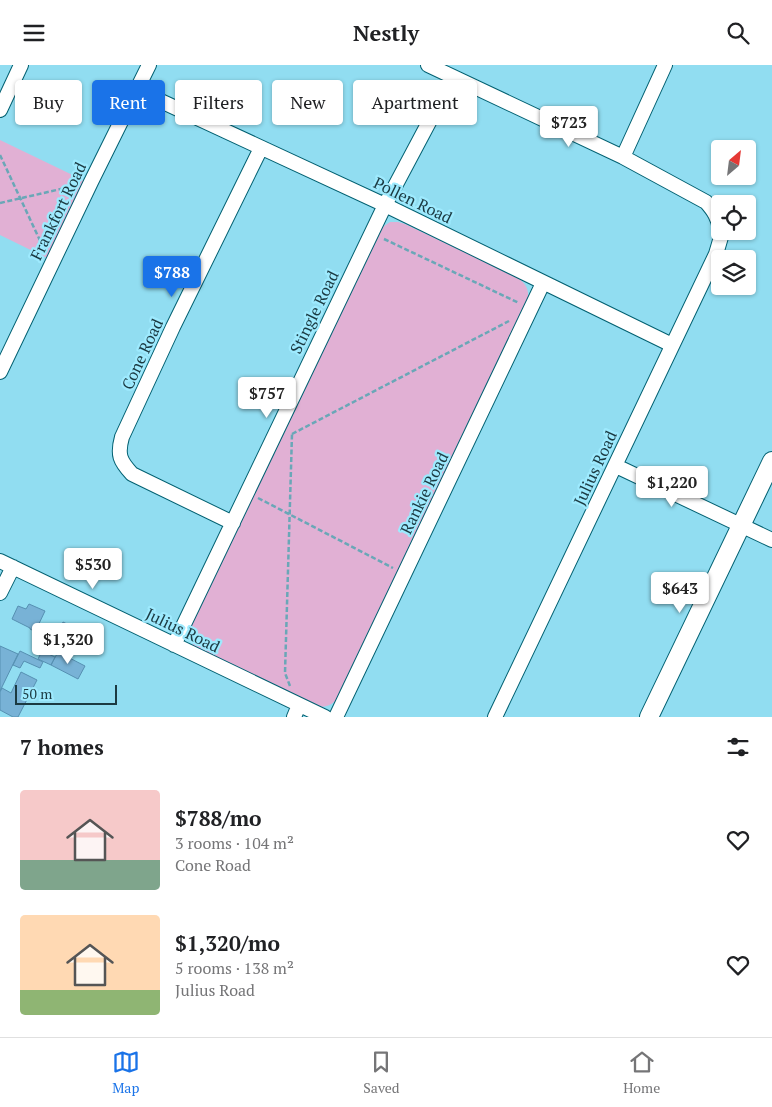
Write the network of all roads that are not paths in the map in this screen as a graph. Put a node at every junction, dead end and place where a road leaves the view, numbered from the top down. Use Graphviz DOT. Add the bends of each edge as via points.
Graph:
graph roads {
  1 [pos="21,65"];
  2 [pos="149,65"];
  3 [pos="428,65"];
  4 [pos="665,65"];
  5 [pos="453,77"];
  6 [pos="142,80"];
  7 [pos="165,103"];
  8 [pos="0,110"];
  9 [pos="120,125"];
  10 [pos="261,148"];
  11 [pos="623,157"];
  12 [pos="385,205"];
  13 [pos="711,208"];
  14 [pos="720,240"];
  15 [pos="543,283"];
  16 [pos="672,345"];
  17 [pos="0,372"];
  18 [pos="772,461"];
  19 [pos="616,466"];
  20 [pos="233,523"];
  21 [pos="741,524"];
  22 [pos="772,539"];
  23 [pos="6,564"];
  24 [pos="0,593"];
  25 [pos="174,645"];
  26 [pos="297,711"];
  27 [pos="325,717"];
  28 [pos="336,717"];
  29 [pos="495,717"];
  30 [pos="649,717"];
  1 -- 8 [label="street"];
  2 -- 6 [label="street, Frankfort Road"];
  3 -- 5 [label="street, Julius Road"];
  4 -- 11 [label="street"];
  5 -- 11 [label="street, Julius Road"];
  5 -- 12 [label="street, Stingle Road"];
  7 -- 10 [label="street, Pollen Road"];
  9 -- 17 [label="street, Frankfort Road"];
  10 -- 12 [label="street, Pollen Road"];
  10 -- 20 [label="street, Cone Road" via="173,327 119,447 124,466 132,474"];
  11 -- 13 [label="street, Julius Road" via="706,202"];
  12 -- 15 [label="street, Pollen Road"];
  12 -- 20 [label="street, Stingle Road"];
  14 -- 16 [label="street, Julius Road"];
  15 -- 16 [label="street, Pollen Road"];
  15 -- 28 [label="street, Rankie Road"];
  16 -- 19 [label="street, Julius Road"];
  18 -- 21 [label="street"];
  19 -- 21 [label="street"];
  19 -- 29 [label="street, Julius Road"];
  20 -- 25 [label="street, Stingle Road"];
  21 -- 22 [label="street"];
  21 -- 30 [label="street"];
  23 -- 24 [label="street"];
  23 -- 25 [label="street, Julius Road"];
  25 -- 26 [label="street, Julius Road"];
  26 -- 27 [label="street, Julius Road"];
}
